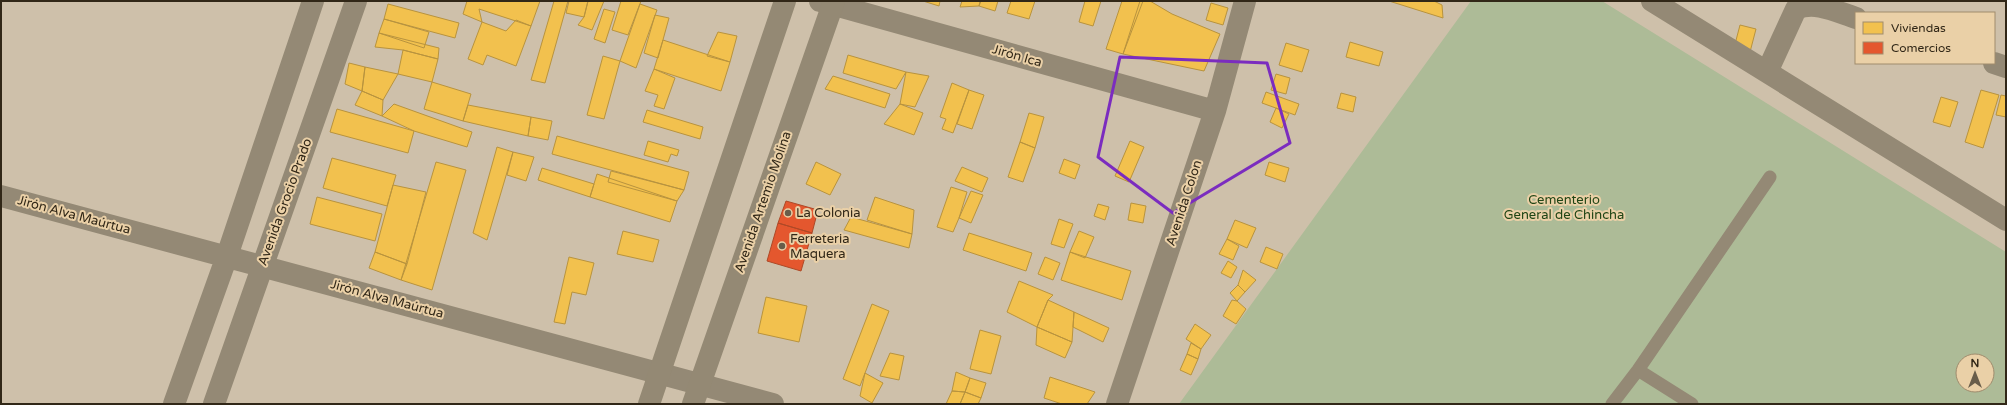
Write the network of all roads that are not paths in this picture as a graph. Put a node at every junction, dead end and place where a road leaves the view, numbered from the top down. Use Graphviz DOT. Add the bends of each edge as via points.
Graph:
graph roads {
  1 [pos="313,1"];
  2 [pos="356,1"];
  3 [pos="785,1"];
  4 [pos="1245,1"];
  5 [pos="1652,1"];
  6 [pos="829,2"];
  7 [pos="1855,18"];
  8 [pos="1995,63"];
  9 [pos="2006,66"];
  10 [pos="1767,72"];
  11 [pos="1215,111"];
  12 [pos="1770,177"];
  13 [pos="1,196"];
  14 [pos="2006,220"];
  15 [pos="227,256"];
  16 [pos="263,265"];
  17 [pos="1638,370"];
  18 [pos="660,373"];
  19 [pos="696,394"];
  20 [pos="174,404"];
  21 [pos="214,404"];
  22 [pos="649,404"];
  23 [pos="773,404"];
  24 [pos="1117,404"];
  25 [pos="1612,404"];
  26 [pos="1692,404"];
  1 -- 15 [label="street"];
  2 -- 16 [label="street, Avenida Grocio Prado"];
  3 -- 18 [label="street"];
  4 -- 11 [label="street, Avenida Colon"];
  5 -- 10 [label="street"];
  6 -- 11 [label="street, Jirón Ica"];
  6 -- 19 [label="street, Avenida Artemio Molina"];
  7 -- 10 [label="street" via="1815,4 1796,9"];
  8 -- 9 [label="street"];
  10 -- 14 [label="street"];
  11 -- 24 [label="street, Avenida Colon"];
  12 -- 17 [label="lane"];
  13 -- 15 [label="street, Jirón Alva Maúrtua"];
  15 -- 16 [label="street, Jirón Alva Maúrtua"];
  15 -- 20 [label="street"];
  16 -- 18 [label="street, Jirón Alva Maúrtua"];
  16 -- 21 [label="street, Avenida Grocio Prado"];
  17 -- 25 [label="lane"];
  17 -- 26 [label="lane"];
  18 -- 19 [label="street, Jirón Alva Maúrtua"];
  18 -- 22 [label="street"];
  19 -- 23 [label="street, Jirón Alva Maúrtua"];
}
